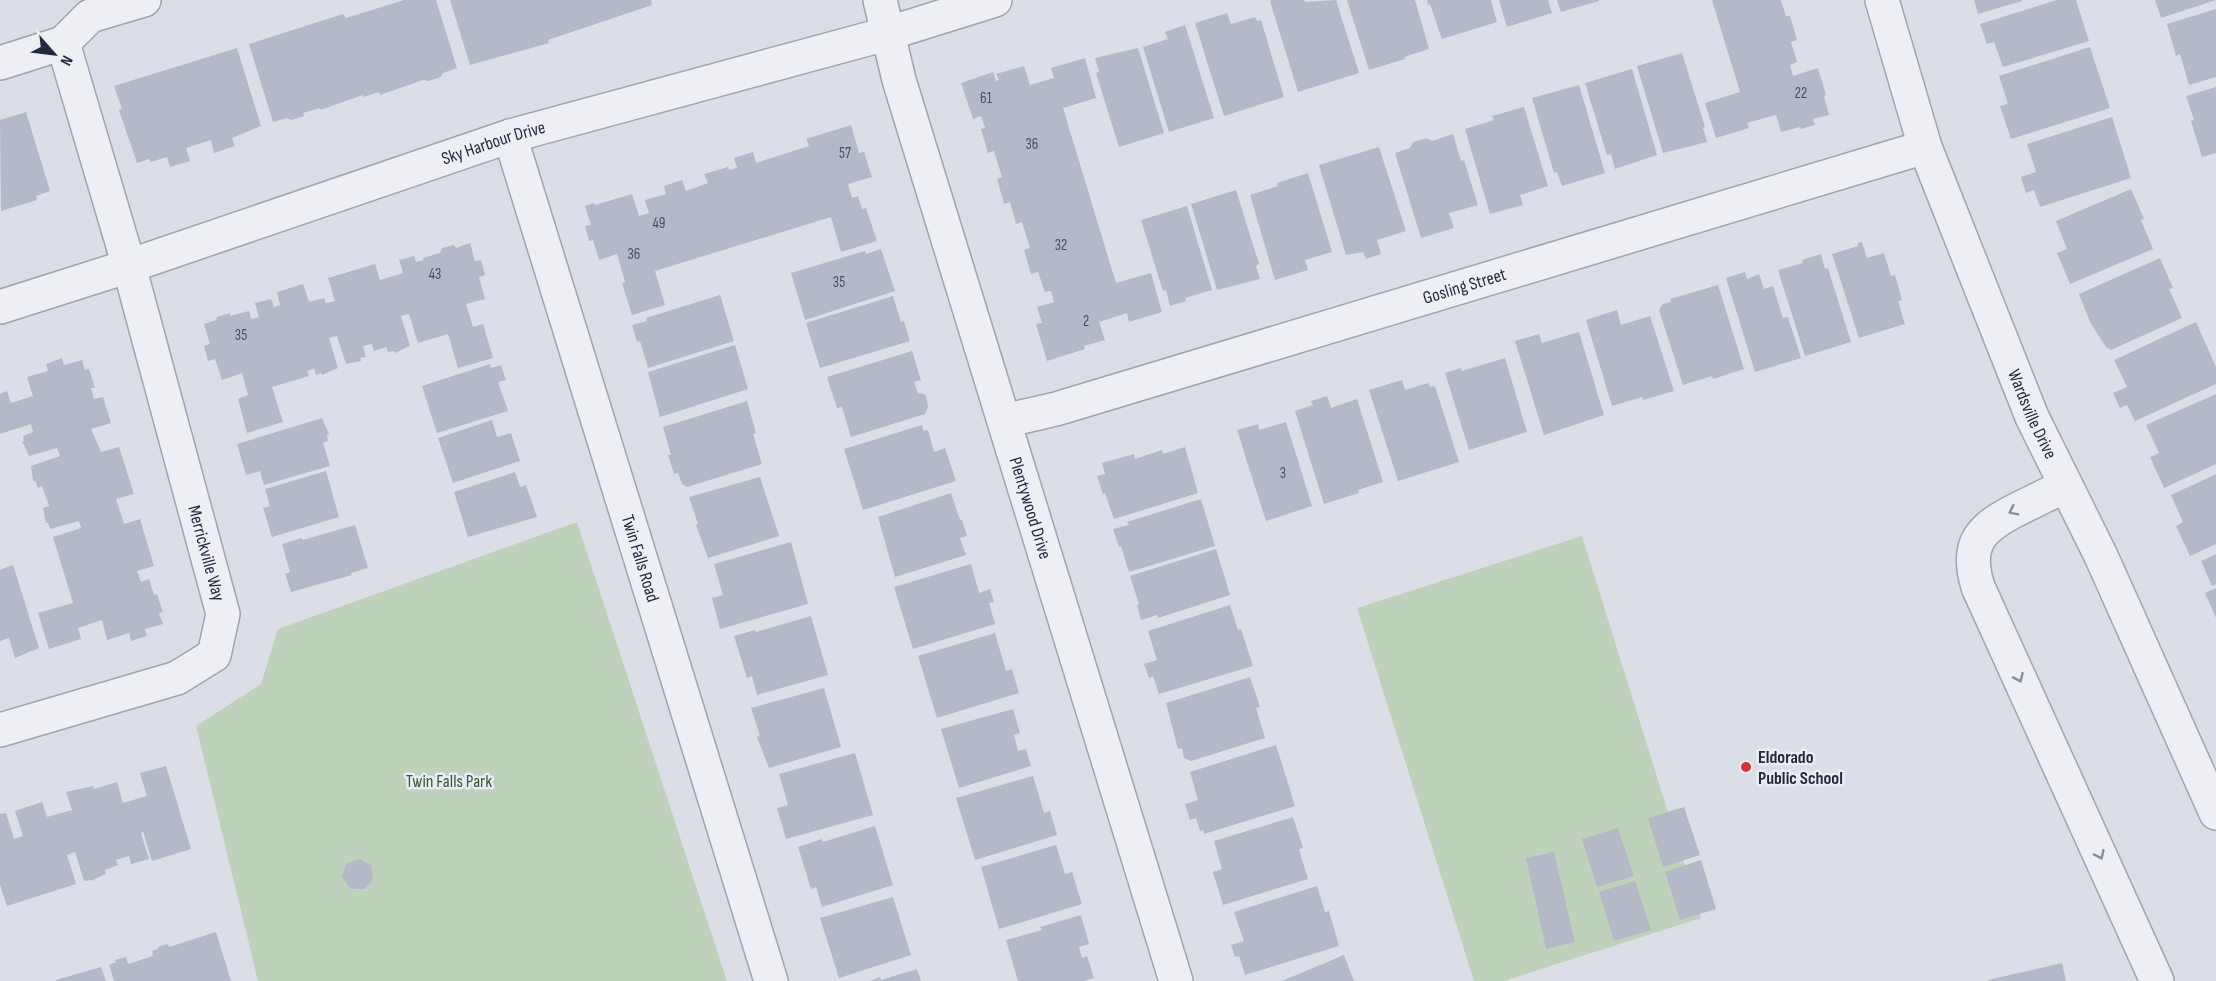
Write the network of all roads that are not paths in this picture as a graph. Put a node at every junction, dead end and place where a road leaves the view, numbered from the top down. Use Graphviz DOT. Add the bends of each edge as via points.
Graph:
graph roads {
  1 [pos="144,0"];
  2 [pos="880,0"];
  3 [pos="995,0"];
  4 [pos="1882,0"];
  5 [pos="886,34"];
  6 [pos="63,43"];
  7 [pos="0,63"];
  8 [pos="510,136"];
  9 [pos="1925,147"];
  10 [pos="129,266"];
  11 [pos="0,307"];
  12 [pos="1004,421"];
  13 [pos="2065,486"];
  14 [pos="0,730"];
  15 [pos="2216,813"];
  16 [pos="771,981"];
  17 [pos="1176,981"];
  18 [pos="2157,981"];
  1 -- 6 [label="street" via="90,16"];
  2 -- 5 [label="street, Plentywood Drive"];
  3 -- 5 [label="street, Sky Harbour Drive"];
  4 -- 9 [label="street, Wardsville Drive"];
  5 -- 8 [label="street, Sky Harbour Drive"];
  5 -- 12 [label="street, Plentywood Drive"];
  6 -- 7 [label="street"];
  6 -- 10 [label="street, Merrickville Way"];
  8 -- 10 [label="street, Sky Harbour Drive"];
  8 -- 16 [label="street, Twin Falls Road"];
  9 -- 12 [label="street, Gosling Street" via="1056,409"];
  9 -- 13 [label="street, Wardsville Drive" via="2032,417"];
  10 -- 11 [label="street, Sky Harbour Drive"];
  10 -- 14 [label="street, Merrickville Way" via="223,614 214,655 177,678"];
  12 -- 17 [label="street, Plentywood Drive"];
  13 -- 15 [label="street, Wardsville Drive" via="2101,556"];
  13 -- 18 [label="street, one-way" via="1992,522 1973,551 1972,569"];
}
